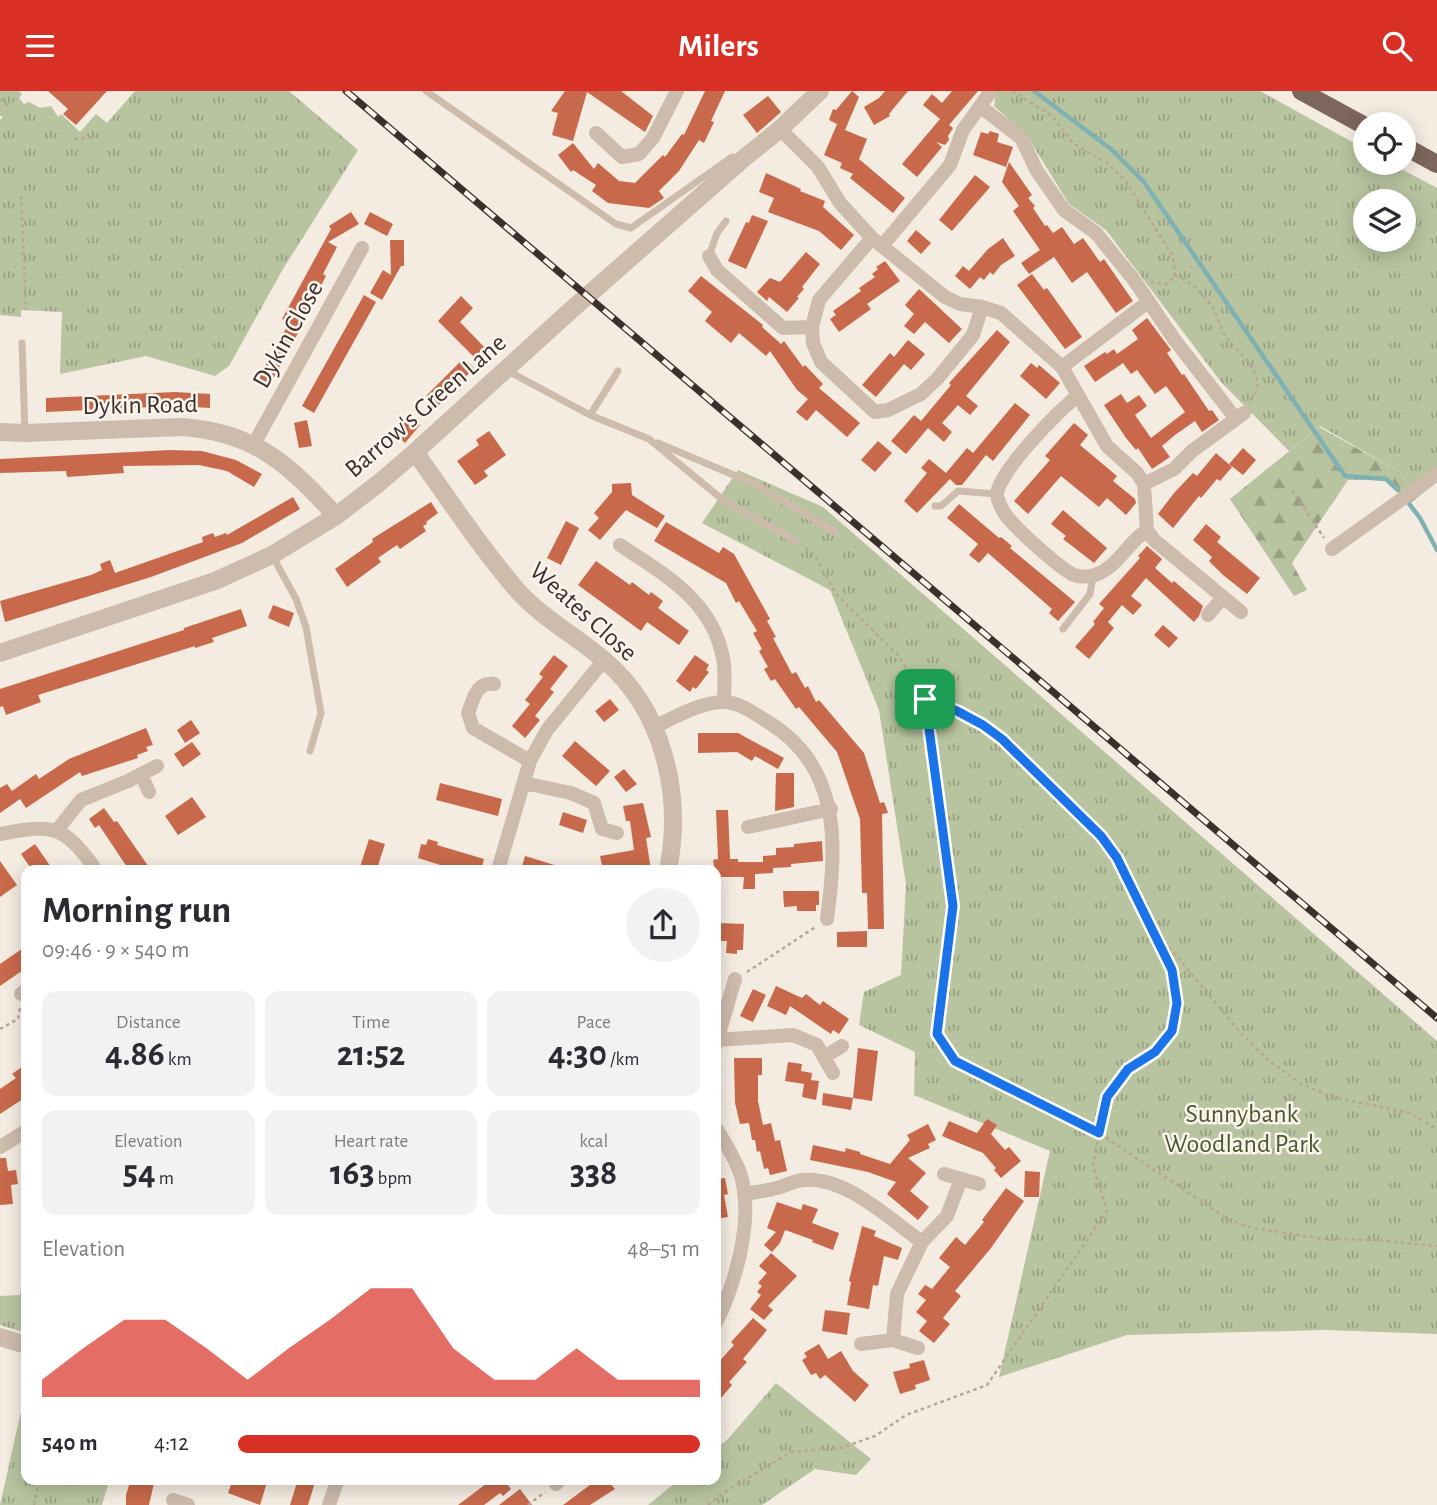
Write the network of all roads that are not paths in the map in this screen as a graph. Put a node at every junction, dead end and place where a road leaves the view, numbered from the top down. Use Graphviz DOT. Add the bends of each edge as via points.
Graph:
graph roads {
  1 [pos="426,91"];
  2 [pos="661,91"];
  3 [pos="820,91"];
  4 [pos="991,91"];
  5 [pos="1301,91"];
  6 [pos="675,96"];
  7 [pos="981,107"];
  8 [pos="1353,119"];
  9 [pos="780,129"];
  10 [pos="596,133"];
  11 [pos="1416,153"];
  12 [pos="743,159"];
  13 [pos="1437,164"];
  14 [pos="726,221"];
  15 [pos="877,242"];
  16 [pos="362,248"];
  17 [pos="709,255"];
  18 [pos="1148,302"];
  19 [pos="982,307"];
  20 [pos="812,327"];
  21 [pos="22,343"];
  22 [pos="1062,367"];
  23 [pos="506,369"];
  24 [pos="618,371"];
  25 [pos="1077,396"];
  26 [pos="590,415"];
  27 [pos="0,432"];
  28 [pos="25,433"];
  29 [pos="649,439"];
  30 [pos="254,444"];
  31 [pos="415,452"];
  32 [pos="1437,474"];
  33 [pos="1144,484"];
  34 [pos="997,494"];
  35 [pos="935,506"];
  36 [pos="336,516"];
  37 [pos="1147,530"];
  38 [pos="835,532"];
  39 [pos="796,541"];
  40 [pos="620,545"];
  41 [pos="1332,549"];
  42 [pos="272,555"];
  43 [pos="1093,576"];
  44 [pos="1223,597"];
  45 [pos="1241,612"];
  46 [pos="1208,615"];
  47 [pos="1063,629"];
  48 [pos="0,653"];
  49 [pos="604,660"];
  50 [pos="494,684"];
  51 [pos="724,702"];
  52 [pos="654,727"];
  53 [pos="310,751"];
  54 [pos="530,761"];
  55 [pos="157,766"];
  56 [pos="141,775"];
  57 [pos="524,783"];
  58 [pos="149,792"];
  59 [pos="831,809"];
  60 [pos="748,827"];
  61 [pos="58,829"];
  62 [pos="617,832"];
  63 [pos="0,834"];
  64 [pos="93,865"];
  65 [pos="499,865"];
  66 [pos="669,865"];
  67 [pos="827,919"];
  68 [pos="735,979"];
  69 [pos="721,1025"];
  70 [pos="721,1042"];
  71 [pos="842,1047"];
  72 [pos="824,1057"];
  73 [pos="833,1073"];
  74 [pos="21,1134"];
  75 [pos="721,1137"];
  76 [pos="0,1147"];
  77 [pos="944,1174"];
  78 [pos="961,1179"];
  79 [pos="979,1184"];
  80 [pos="744,1194"];
  81 [pos="922,1242"];
  82 [pos="721,1312"];
  83 [pos="0,1337"];
  84 [pos="893,1340"];
  85 [pos="21,1343"];
  86 [pos="861,1344"];
  87 [pos="918,1348"];
  88 [pos="336,1485"];
  89 [pos="173,1500"];
  90 [pos="188,1505"];
  91 [pos="329,1505"];
  1 -- 12 [label="lane" via="616,224 631,228 732,157"];
  2 -- 6 [label="street"];
  3 -- 9 [label="street, Barrow's Green Lane"];
  4 -- 7 [label="street"];
  5 -- 8 [label="main road"];
  6 -- 10 [label="street" via="639,154 622,157"];
  7 -- 15 [label="street" via="963,130 950,165"];
  7 -- 18 [label="street" via="1021,138 1064,210 1096,233"];
  9 -- 12 [label="street, Barrow's Green Lane"];
  9 -- 15 [label="street" via="818,167 840,203"];
  11 -- 13 [label="main road"];
  12 -- 23 [label="street, Barrow's Green Lane"];
  14 -- 17 [label="lane"];
  15 -- 19 [label="street" via="945,297 960,305"];
  15 -- 20 [label="street" via="818,300"];
  16 -- 30 [label="street, Dykin Close"];
  17 -- 20 [label="street" via="717,270 783,328"];
  18 -- 22 [label="street"];
  18 -- 33 [label="street" via="1237,415 1174,469"];
  19 -- 20 [label="street" via="973,335 938,378 888,411 875,412 821,362"];
  19 -- 22 [label="street" via="1001,313"];
  21 -- 28 [label="lane"];
  22 -- 25 [label="street"];
  23 -- 26 [label="lane"];
  23 -- 31 [label="street, Barrow's Green Lane"];
  24 -- 26 [label="lane"];
  25 -- 33 [label="street" via="1107,446"];
  25 -- 34 [label="street" via="1003,476"];
  26 -- 29 [label="lane"];
  27 -- 28 [label="street, Dykin Road"];
  28 -- 30 [label="street, Dykin Road" via="182,426"];
  29 -- 38 [label="lane" via="755,484"];
  29 -- 39 [label="lane" via="723,500"];
  30 -- 36 [label="street, Dykin Road" via="307,484"];
  31 -- 36 [label="street, Barrow's Green Lane"];
  31 -- 49 [label="street, Weates Close" via="518,590"];
  32 -- 41 [label="street"];
  33 -- 37 [label="street"];
  34 -- 35 [label="lane" via="958,491"];
  34 -- 43 [label="street" via="1008,519 1065,570"];
  36 -- 42 [label="street, Barrow's Green Lane"];
  37 -- 43 [label="street" via="1107,570"];
  37 -- 44 [label="street"];
  40 -- 51 [label="street" via="684,589 712,624 723,659"];
  42 -- 48 [label="street, Barrow's Green Lane" via="215,581"];
  42 -- 53 [label="lane" via="306,627 321,713"];
  43 -- 47 [label="lane" via="1090,594"];
  44 -- 45 [label="street"];
  44 -- 46 [label="street"];
  49 -- 52 [label="street, Weates Close" via="635,694"];
  49 -- 54 [label="street" via="547,730"];
  50 -- 54 [label="street" via="479,687 467,713 473,728"];
  51 -- 52 [label="street"];
  51 -- 59 [label="street" via="744,707 789,734 818,774"];
  52 -- 66 [label="street, Weates Close" via="674,810"];
  54 -- 57 [label="street"];
  55 -- 56 [label="street"];
  56 -- 58 [label="street"];
  56 -- 61 [label="street" via="81,800"];
  57 -- 62 [label="street" via="594,803 602,829"];
  57 -- 65 [label="street"];
  59 -- 60 [label="street"];
  59 -- 67 [label="street" via="833,876"];
  61 -- 63 [label="street"];
  61 -- 64 [label="street"];
  68 -- 69 [label="street"];
  70 -- 72 [label="street" via="793,1035 817,1045"];
  71 -- 72 [label="street"];
  72 -- 73 [label="street"];
  74 -- 76 [label="street"];
  75 -- 80 [label="street" via="736,1163"];
  77 -- 78 [label="street"];
  78 -- 79 [label="street"];
  78 -- 81 [label="street" via="947,1216"];
  80 -- 81 [label="street" via="820,1180 868,1201"];
  80 -- 82 [label="street" via="736,1275"];
  81 -- 84 [label="street" via="897,1294"];
  83 -- 85 [label="street"];
  84 -- 86 [label="street"];
  84 -- 87 [label="street"];
  88 -- 91 [label="street"];
  89 -- 90 [label="street"];
}
